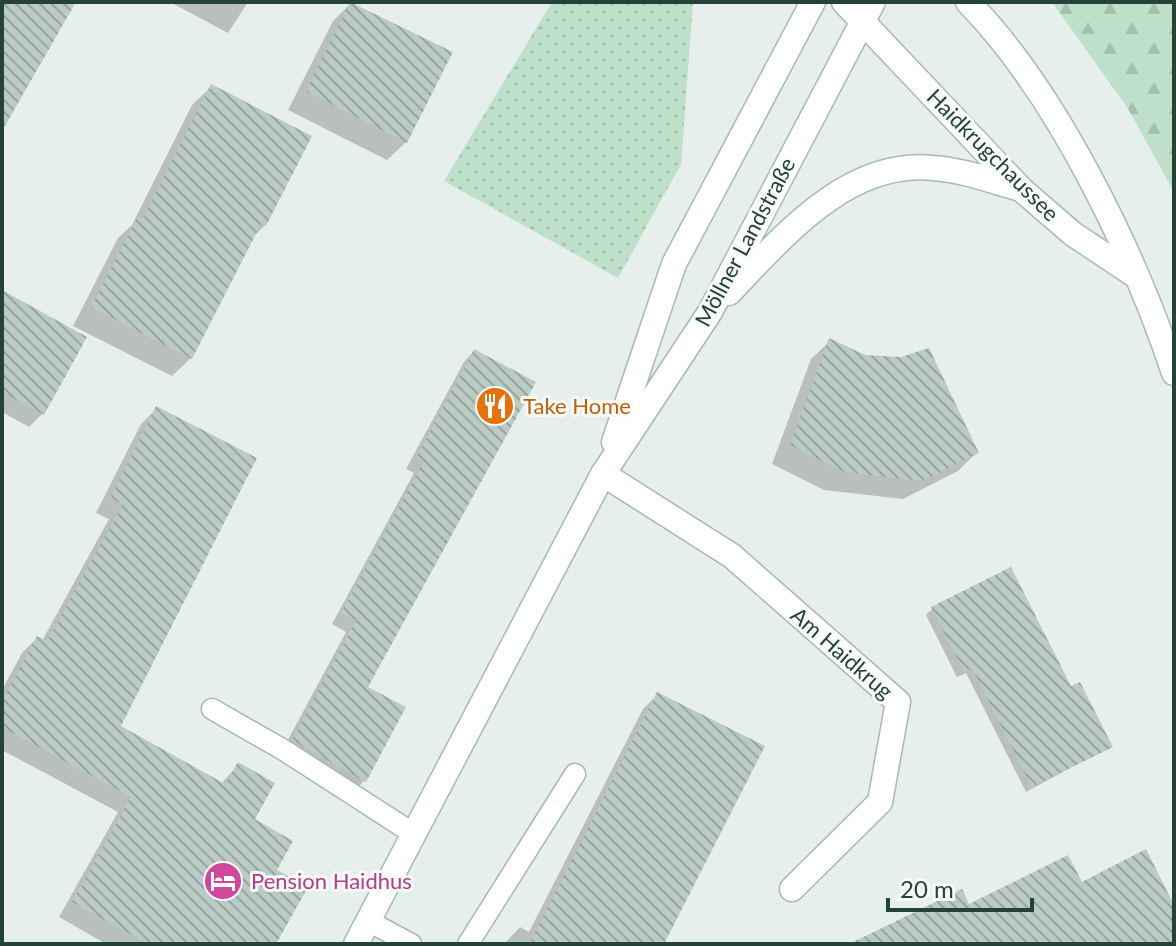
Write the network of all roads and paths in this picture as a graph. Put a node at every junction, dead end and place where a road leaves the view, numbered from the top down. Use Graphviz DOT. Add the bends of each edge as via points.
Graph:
graph roads {
  1 [pos="813,2"];
  2 [pos="844,2"];
  3 [pos="968,2"];
  4 [pos="867,12"];
  5 [pos="1022,190"];
  6 [pos="1135,276"];
  7 [pos="710,312"];
  8 [pos="1174,373"];
  9 [pos="603,474"];
  10 [pos="212,709"];
  11 [pos="575,774"];
  12 [pos="414,834"];
  13 [pos="792,889"];
  14 [pos="368,921"];
  15 [pos="356,944"];
  16 [pos="411,944"];
  17 [pos="468,944"];
  1 -- 9 [label="main road, Möllner Landstraße" via="674,264"];
  2 -- 4 [label="main road, Haidkrugchaussee"];
  3 -- 6 [label="main road" via="1040,90"];
  4 -- 5 [label="main road, Haidkrugchaussee"];
  4 -- 7 [label="main road, Möllner Landstraße"];
  5 -- 6 [label="main road, Haidkrugchaussee" via="1073,234"];
  5 -- 7 [label="main road" via="929,167 896,170 855,185 824,199"];
  6 -- 8 [label="main road"];
  7 -- 9 [label="main road, Möllner Landstraße"];
  9 -- 12 [label="main road, Möllner Landstraße"];
  9 -- 13 [label="main road, Am Haidkrug" via="732,556 898,702 880,802"];
  10 -- 12 [label="lane"];
  11 -- 17 [label="lane"];
  12 -- 14 [label="main road, Möllner Landstraße"];
  14 -- 15 [label="main road, Möllner Landstraße"];
  14 -- 16 [label="lane"];
}
